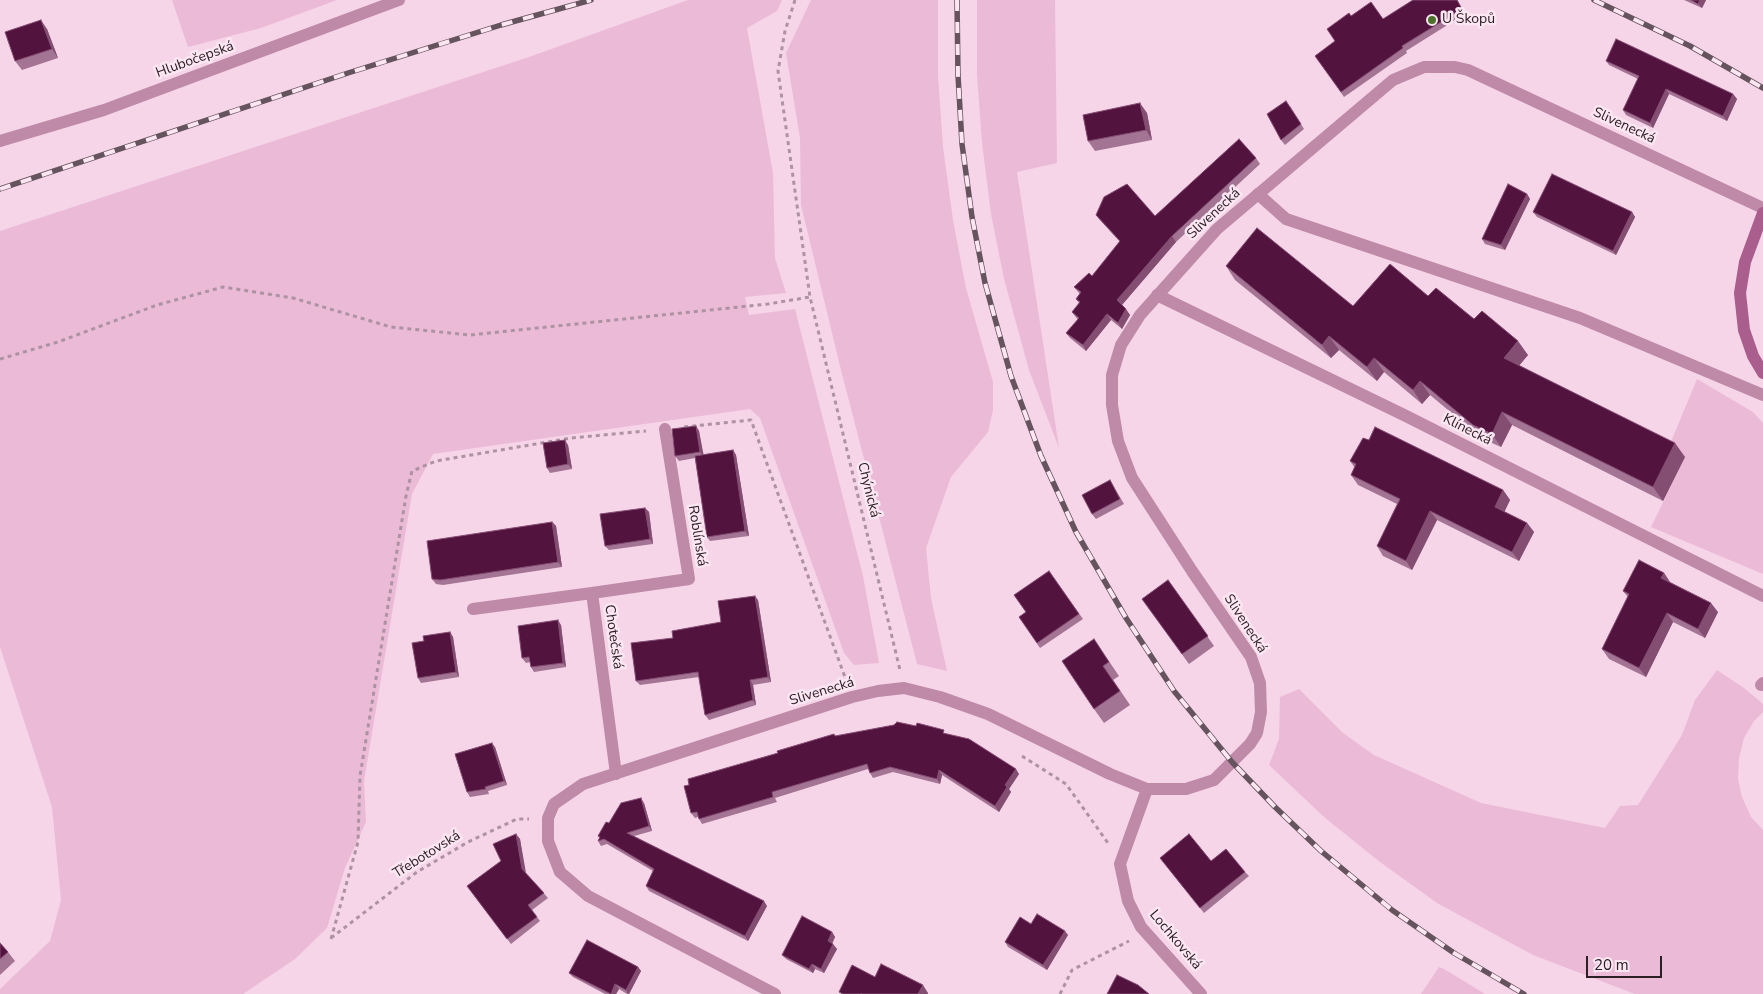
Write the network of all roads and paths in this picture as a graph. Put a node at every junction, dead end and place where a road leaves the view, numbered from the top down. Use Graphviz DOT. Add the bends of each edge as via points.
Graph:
graph roads {
  1 [pos="399,0"];
  2 [pos="794,0"];
  3 [pos="0,141"];
  4 [pos="1258,194"];
  5 [pos="1763,208"];
  6 [pos="1763,213"];
  7 [pos="1157,295"];
  8 [pos="810,297"];
  9 [pos="0,359"];
  10 [pos="1763,373"];
  11 [pos="1763,395"];
  12 [pos="665,429"];
  13 [pos="592,593"];
  14 [pos="1763,596"];
  15 [pos="473,609"];
  16 [pos="904,688"];
  17 [pos="1022,756"];
  18 [pos="616,774"];
  19 [pos="1147,789"];
  20 [pos="548,818"];
  21 [pos="1120,864"];
  22 [pos="1141,927"];
  23 [pos="331,939"];
  24 [pos="775,994"];
  25 [pos="1060,994"];
  26 [pos="1201,994"];
  1 -- 3 [label="street, Hlubočepská" via="104,110"];
  2 -- 8 [label="path, Chýnická" via="778,71"];
  4 -- 5 [label="street, Slivenecká" via="1393,80 1424,68 1455,67 1488,79"];
  4 -- 7 [label="street, Slivenecká" via="1217,229"];
  4 -- 11 [label="street" via="1286,219 1580,318"];
  6 -- 10 [label="street" via="1745,262 1740,293 1744,330"];
  7 -- 14 [label="street, Klínecká"];
  7 -- 19 [label="street, Slivenecká" via="1121,345 1112,375 1112,405 1118,441 1132,478 1251,657 1260,683 1261,712 1250,744 1214,780 1186,789"];
  8 -- 9 [label="path" via="470,335 392,327 293,298 223,287 157,305 58,342"];
  8 -- 16 [label="path, Chýnická"];
  12 -- 13 [label="street, Roblínská" via="689,580"];
  13 -- 15 [label="street, Chotečská"];
  13 -- 18 [label="street, Chotečská"];
  16 -- 18 [label="street, Slivenecká" via="852,697"];
  16 -- 19 [label="street, Slivenecká" via="988,714"];
  17 -- 21 [label="path" via="1066,784"];
  18 -- 20 [label="street, Slivenecká" via="583,784 554,804"];
  19 -- 21 [label="street"];
  20 -- 23 [label="path, Třebotovská" via="517,819 468,842 416,872"];
  20 -- 24 [label="street" via="548,841 560,872 588,896"];
  21 -- 22 [label="street, Lochkovská" via="1128,901"];
  22 -- 25 [label="path" via="1128,942 1072,970"];
  22 -- 26 [label="street, Lochkovská"];
}
